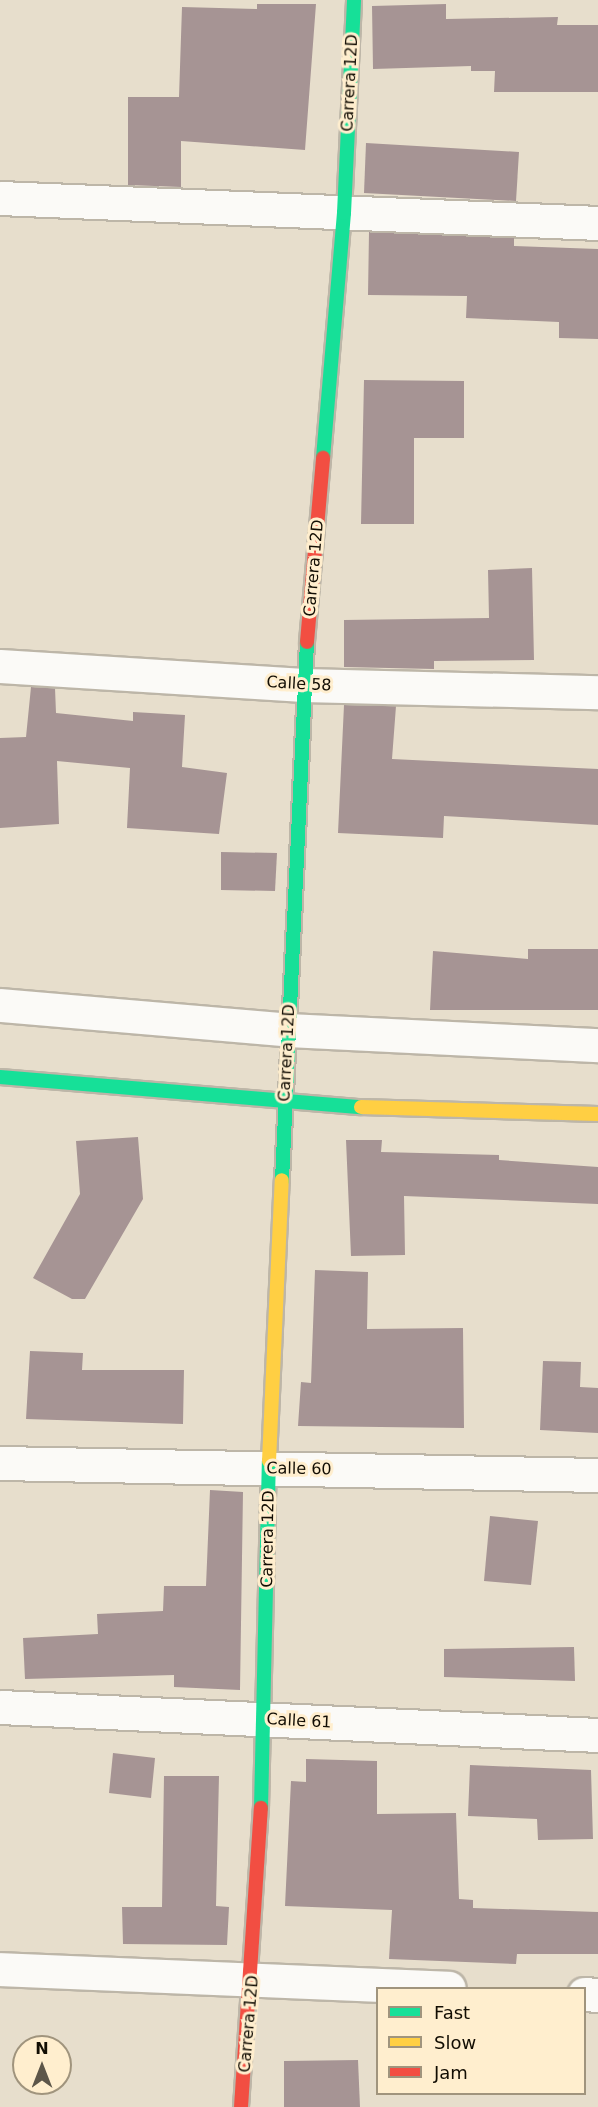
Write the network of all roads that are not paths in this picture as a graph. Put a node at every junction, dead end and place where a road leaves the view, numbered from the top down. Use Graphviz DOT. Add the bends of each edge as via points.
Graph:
graph roads {
  1 [pos="354,0"];
  2 [pos="0,198"];
  3 [pos="344,213"];
  4 [pos="598,223"];
  5 [pos="0,666"];
  6 [pos="303,685"];
  7 [pos="598,692"];
  8 [pos="0,1005"];
  9 [pos="289,1030"];
  10 [pos="598,1045"];
  11 [pos="0,1077"];
  12 [pos="285,1105"];
  13 [pos="598,1114"];
  14 [pos="0,1463"];
  15 [pos="269,1469"];
  16 [pos="598,1475"];
  17 [pos="0,1707"];
  18 [pos="265,1719"];
  19 [pos="598,1735"];
  20 [pos="0,1969"];
  21 [pos="253,1980"];
  22 [pos="405,1987"];
  23 [pos="241,2107"];
  1 -- 3 [label="street, Carrera 12D"];
  2 -- 3 [label="street"];
  3 -- 4 [label="street"];
  3 -- 6 [label="street, Carrera 12D"];
  5 -- 6 [label="street, Calle 58"];
  6 -- 7 [label="street, Calle 58"];
  6 -- 9 [label="street, Carrera 12D"];
  8 -- 9 [label="street"];
  9 -- 10 [label="street"];
  9 -- 12 [label="street, Carrera 12D"];
  11 -- 12 [label="street"];
  12 -- 13 [label="street"];
  12 -- 15 [label="street, Carrera 12D"];
  14 -- 15 [label="street, Calle 60"];
  15 -- 16 [label="street, Calle 60"];
  15 -- 18 [label="street, Carrera 12D"];
  17 -- 18 [label="street, Calle 61"];
  18 -- 19 [label="street, Calle 61"];
  18 -- 21 [label="street, Carrera 12D"];
  20 -- 21 [label="street"];
  21 -- 22 [label="street"];
  21 -- 23 [label="street, Carrera 12D"];
}
